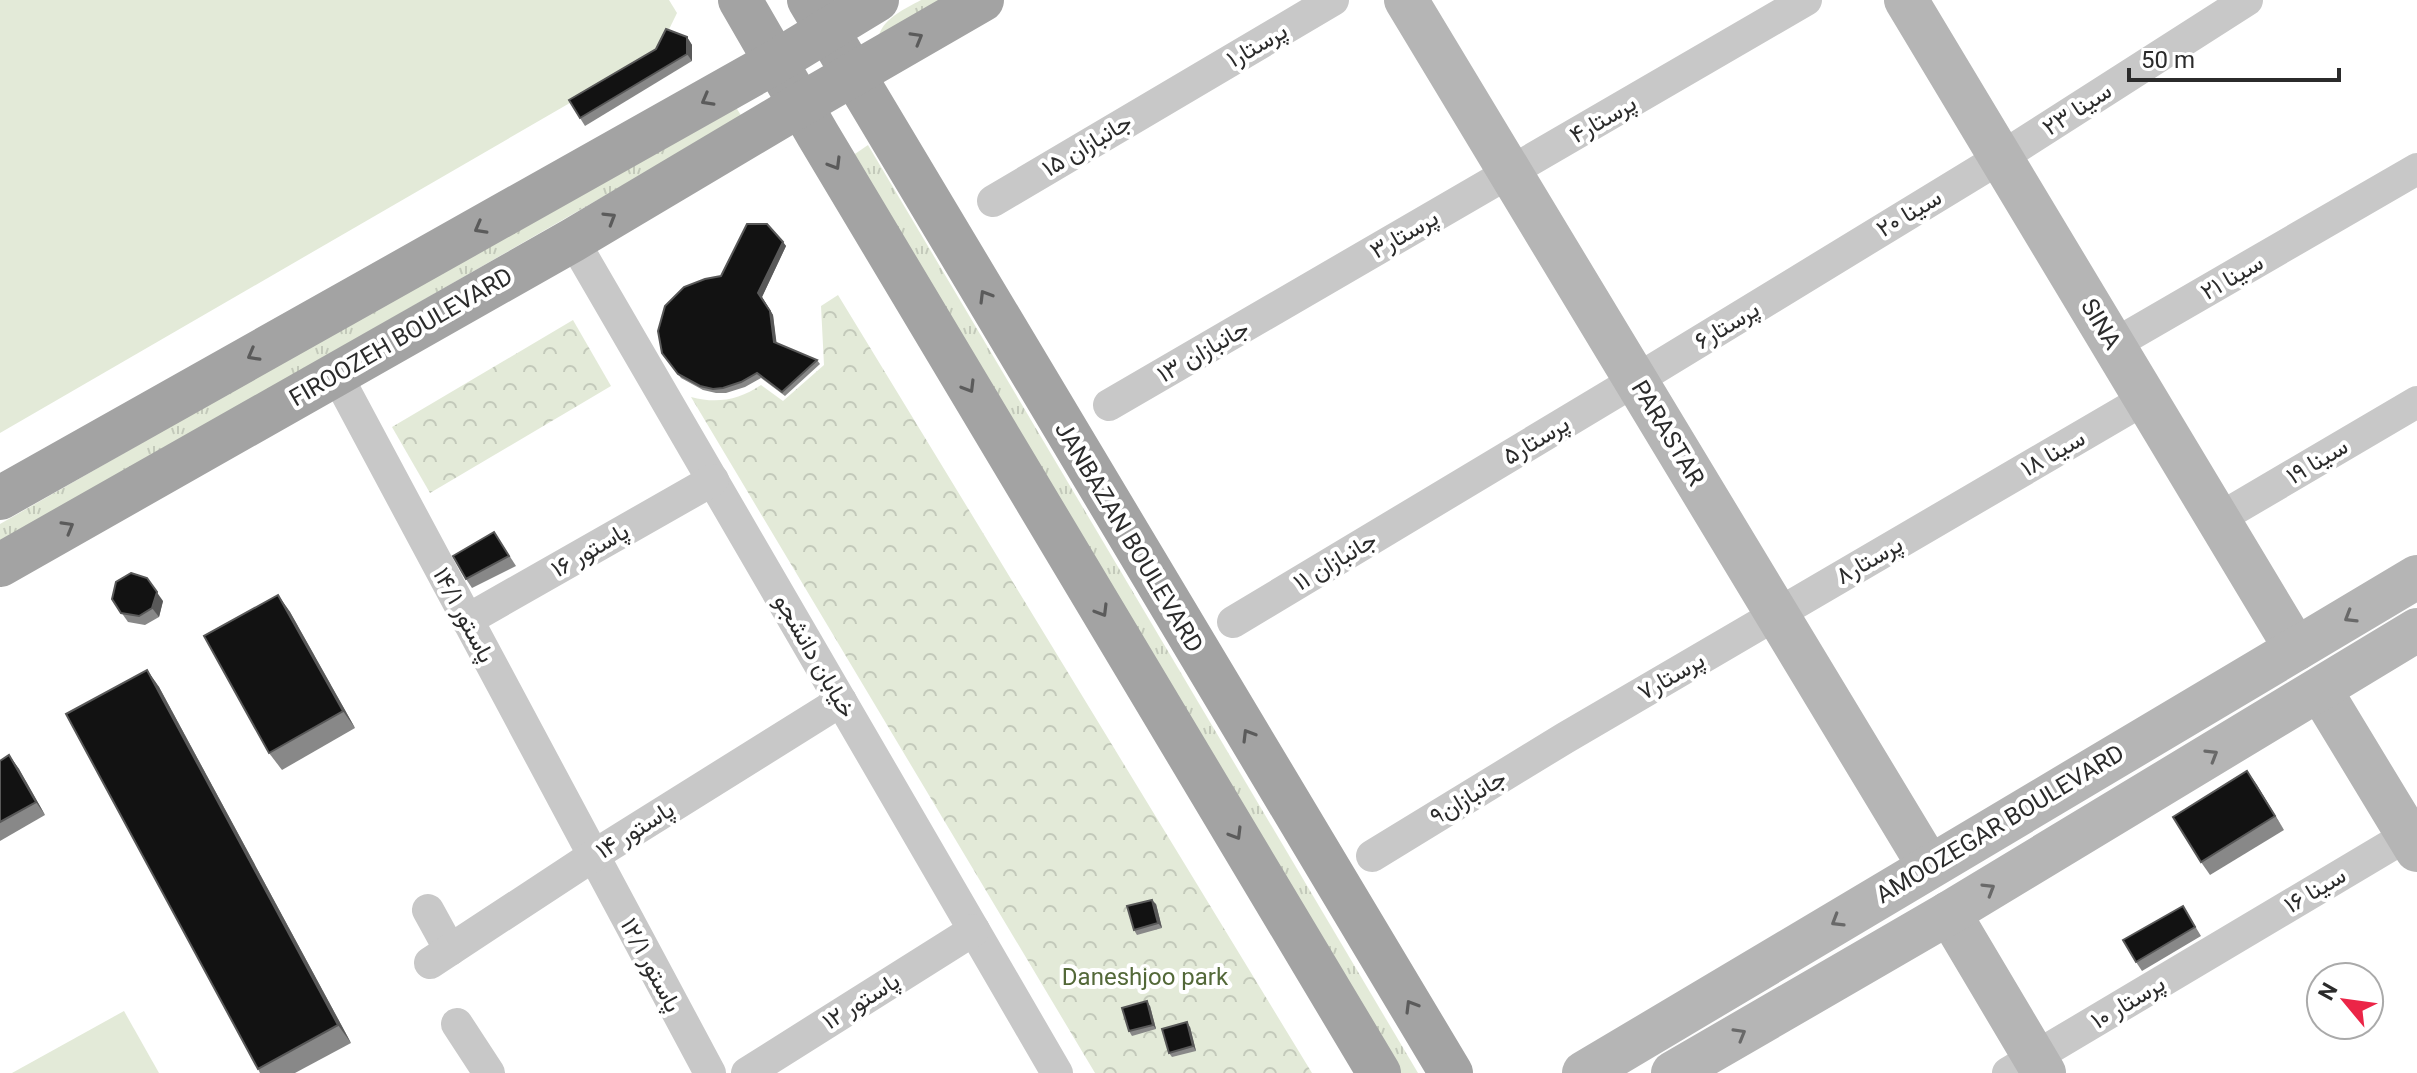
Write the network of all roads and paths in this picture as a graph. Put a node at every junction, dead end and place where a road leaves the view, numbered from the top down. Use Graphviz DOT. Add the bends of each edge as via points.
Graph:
graph roads {
  1 [pos="740,0"];
  2 [pos="877,0"];
  3 [pos="982,0"];
  4 [pos="1333,0"];
  5 [pos="1406,0"];
  6 [pos="1806,0"];
  7 [pos="1906,0"];
  8 [pos="2240,4"];
  9 [pos="818,16"];
  10 [pos="775,62"];
  11 [pos="852,76"];
  12 [pos="1181,89"];
  13 [pos="800,105"];
  14 [pos="2000,158"];
  15 [pos="2417,169"];
  16 [pos="1510,172"];
  17 [pos="993,201"];
  18 [pos="573,240"];
  19 [pos="1818,269"];
  20 [pos="1297,296"];
  21 [pos="2113,345"];
  22 [pos="336,374"];
  23 [pos="1636,380"];
  24 [pos="2145,399"];
  25 [pos="2417,402"];
  26 [pos="1109,405"];
  27 [pos="713,480"];
  28 [pos="0,498"];
  29 [pos="1437,500"];
  30 [pos="1961,506"];
  31 [pos="2218,519"];
  32 [pos="0,565"];
  33 [pos="2417,577"];
  34 [pos="1777,614"];
  35 [pos="467,620"];
  36 [pos="1233,622"];
  37 [pos="2417,630"];
  38 [pos="2296,649"];
  39 [pos="2320,690"];
  40 [pos="841,701"];
  41 [pos="1565,738"];
  42 [pos="2412,843"];
  43 [pos="593,856"];
  44 [pos="1372,856"];
  45 [pos="1929,866"];
  46 [pos="428,910"];
  47 [pos="1949,913"];
  48 [pos="974,930"];
  49 [pos="2221,946"];
  50 [pos="457,1024"];
  51 [pos="2029,1068"];
  52 [pos="489,1073"];
  53 [pos="710,1073"];
  54 [pos="747,1073"];
  55 [pos="1057,1073"];
  56 [pos="1379,1073"];
  57 [pos="1451,1073"];
  58 [pos="1584,1073"];
  59 [pos="1673,1073"];
  1 -- 10 [label="main road"];
  2 -- 9 [label="main road"];
  11 -- 3 [label="main road, FIROOZEH BOULEVARD, one-way"];
  4 -- 12 [label="street, پرستار۱"];
  5 -- 16 [label="street, PARASTAR"];
  6 -- 16 [label="street, پرستار۴"];
  7 -- 14 [label="street, SINA"];
  8 -- 14 [label="street, سینا ۲۳"];
  9 -- 10 [label="main road"];
  9 -- 11 [label="main road, JANBAZAN BOULEVARD"];
  10 -- 13 [label="main road"];
  10 -- 28 [label="main road, one-way"];
  11 -- 13 [label="main road, FIROOZEH BOULEVARD"];
  57 -- 11 [label="main road, JANBAZAN BOULEVARD, one-way"];
  12 -- 17 [label="street, جانبازان ۱۵"];
  18 -- 13 [label="main road, FIROOZEH BOULEVARD, one-way"];
  13 -- 56 [label="main road, one-way"];
  14 -- 19 [label="street, سینا ۲۰"];
  14 -- 21 [label="street, SINA"];
  15 -- 21 [label="street, سینا ۲۱"];
  16 -- 20 [label="street, پرستار۳"];
  16 -- 23 [label="street, PARASTAR"];
  18 -- 22 [label="main road, FIROOZEH BOULEVARD"];
  18 -- 27 [label="street, خیابان دانشجو"];
  19 -- 23 [label="street, پرستار۶"];
  20 -- 26 [label="street, جانبازان ۱۳"];
  21 -- 24 [label="street, SINA"];
  32 -- 22 [label="main road, FIROOZEH BOULEVARD, one-way"];
  22 -- 35 [label="street, پاستور ۱۴/۱"];
  23 -- 29 [label="street, پرستار۵"];
  23 -- 34 [label="street, PARASTAR"];
  24 -- 30 [label="street, سینا ۱۸"];
  24 -- 31 [label="street, SINA"];
  25 -- 31 [label="street, سینا ۱۹"];
  27 -- 35 [label="street, پاستور ۱۶"];
  27 -- 40 [label="street, خیابان دانشجو"];
  29 -- 36 [label="street, جانبازان ۱۱"];
  30 -- 34 [label="street, پرستار۸"];
  31 -- 38 [label="street, SINA"];
  33 -- 38 [label="street, AMOOZEGAR BOULEVARD, one-way"];
  34 -- 41 [label="street, پرستار۷"];
  34 -- 45 [label="street, PARASTAR"];
  35 -- 43 [label="street, پاستور ۱۴/۱"];
  37 -- 39 [label="street, AMOOZEGAR BOULEVARD"];
  38 -- 45 [label="street, AMOOZEGAR BOULEVARD"];
  39 -- 42 [label="street"];
  47 -- 39 [label="street, AMOOZEGAR BOULEVARD, one-way"];
  40 -- 43 [label="street, پاستور ۱۴"];
  40 -- 48 [label="street, خیابان دانشجو"];
  41 -- 44 [label="street, جانبازان۹"];
  42 -- 49 [label="street, سینا ۱۶"];
  43 -- 46 [label="street, پاستور ۱۴" via="440,957"];
  43 -- 53 [label="street, پاستور ۱۲/۱"];
  45 -- 58 [label="street, AMOOZEGAR BOULEVARD, one-way"];
  47 -- 51 [label="street"];
  59 -- 47 [label="street, AMOOZEGAR BOULEVARD, one-way"];
  48 -- 54 [label="street, پاستور ۱۲"];
  48 -- 55 [label="street, خیابان دانشجو"];
  49 -- 51 [label="street, پرستار ۱۰"];
  50 -- 52 [label="street"];
}
